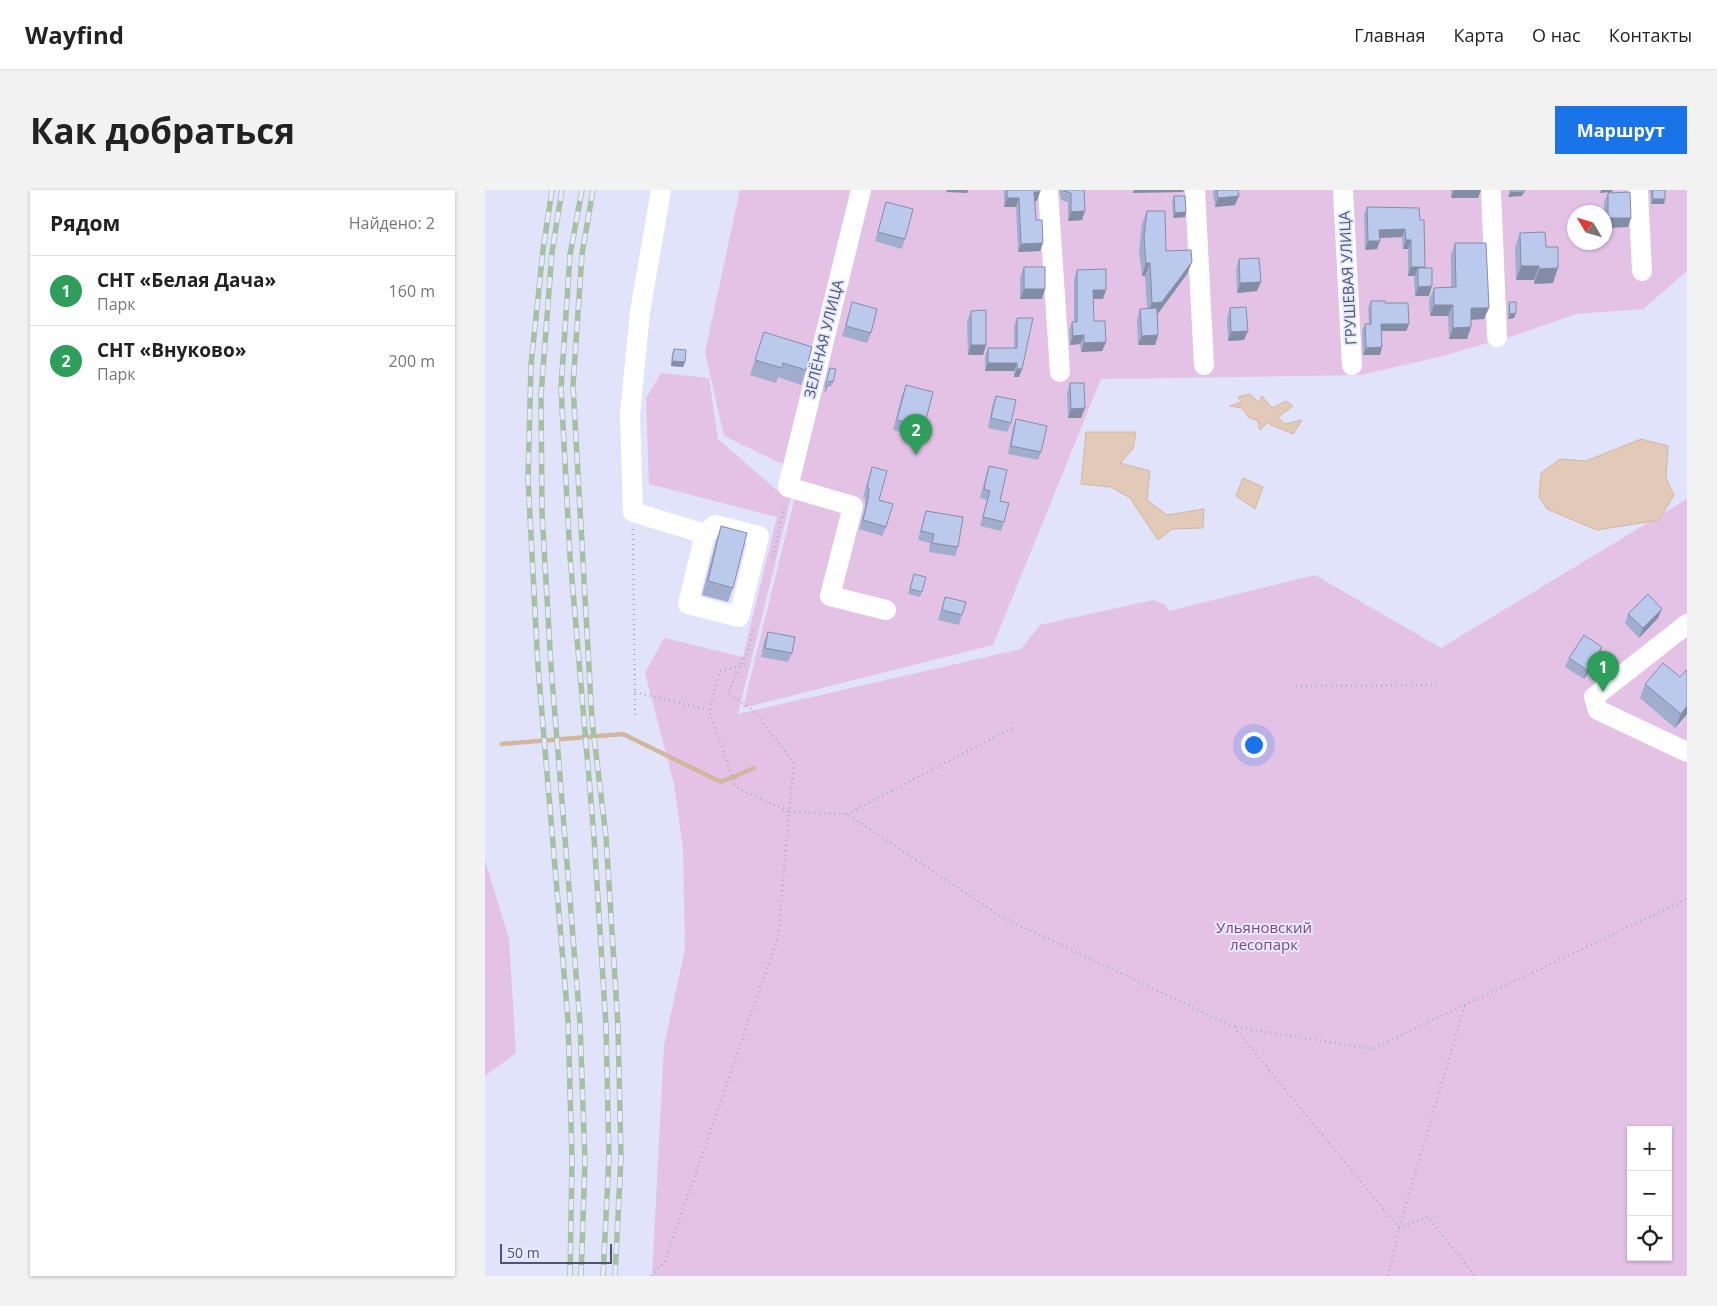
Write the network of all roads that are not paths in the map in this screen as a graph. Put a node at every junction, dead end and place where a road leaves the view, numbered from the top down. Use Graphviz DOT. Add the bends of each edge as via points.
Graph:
graph roads {
  1 [pos="661,190"];
  2 [pos="861,190"];
  3 [pos="1048,190"];
  4 [pos="1195,190"];
  5 [pos="1343,190"];
  6 [pos="1491,190"];
  7 [pos="1638,190"];
  8 [pos="1642,271"];
  9 [pos="1497,337"];
  10 [pos="1204,365"];
  11 [pos="1352,365"];
  12 [pos="1060,372"];
  13 [pos="705,534"];
  14 [pos="886,610"];
  15 [pos="1687,624"];
  16 [pos="1687,752"];
  1 -- 13 [label="street" via="640,312 630,414 633,512"];
  2 -- 14 [label="street, ЗЕЛЁНАЯ УЛИЦА" via="788,487 853,506 829,596"];
  3 -- 12 [label="street"];
  4 -- 10 [label="street"];
  5 -- 11 [label="street, ГРУШЕВАЯ УЛИЦА"];
  6 -- 9 [label="street"];
  7 -- 8 [label="street"];
  13 -- 13 [label="street" via="688,604 739,617 759,536 715,525"];
  15 -- 16 [label="street" via="1594,697 1598,710"];
}
